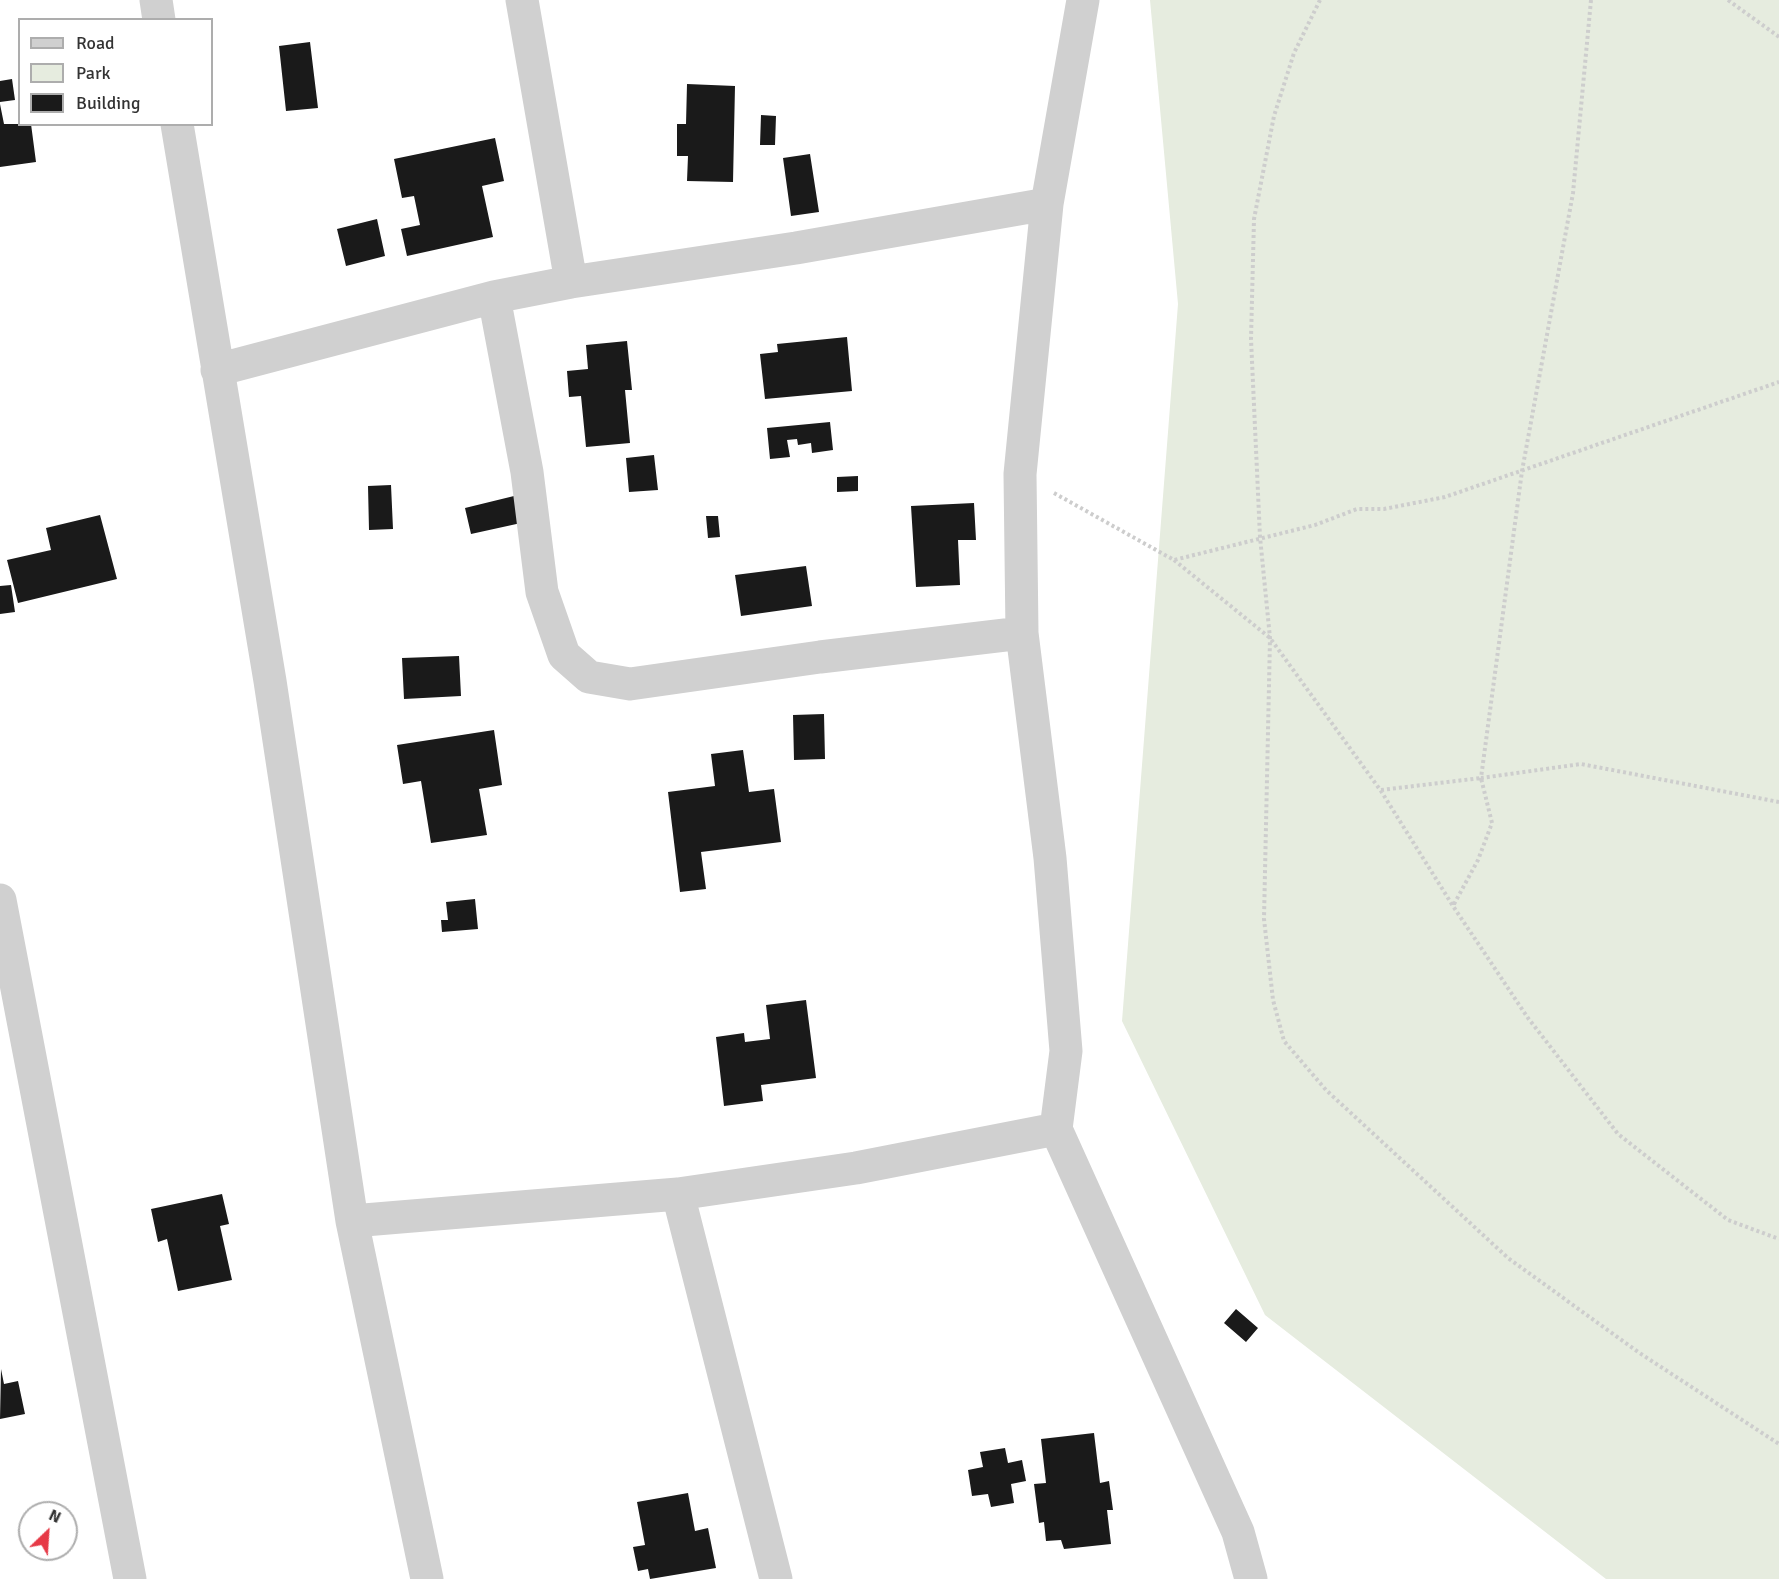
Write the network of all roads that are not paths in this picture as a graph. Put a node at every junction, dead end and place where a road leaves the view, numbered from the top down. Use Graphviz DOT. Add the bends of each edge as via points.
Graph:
graph roads {
  1 [pos="156,0"];
  2 [pos="522,0"];
  3 [pos="1083,0"];
  4 [pos="159,18"];
  5 [pos="177,126"];
  6 [pos="1047,204"];
  7 [pos="571,282"];
  8 [pos="494,297"];
  9 [pos="217,369"];
  10 [pos="1022,633"];
  11 [pos="0,900"];
  12 [pos="1056,1129"];
  13 [pos="678,1194"];
  14 [pos="352,1221"];
  15 [pos="130,1579"];
  16 [pos="427,1579"];
  17 [pos="776,1579"];
  18 [pos="1251,1579"];
  1 -- 4 [label="street"];
  2 -- 7 [label="street"];
  3 -- 6 [label="street"];
  5 -- 9 [label="street"];
  6 -- 7 [label="street"];
  6 -- 10 [label="street" via="1020,474"];
  7 -- 8 [label="street"];
  8 -- 9 [label="street"];
  8 -- 10 [label="street" via="527,472 542,592 564,655 589,677 630,684"];
  9 -- 14 [label="street" via="270,681"];
  10 -- 12 [label="street" via="1050,858 1066,1051"];
  11 -- 15 [label="street"];
  12 -- 13 [label="street" via="856,1168"];
  12 -- 18 [label="street" via="1238,1532"];
  13 -- 14 [label="street"];
  13 -- 17 [label="street"];
  14 -- 16 [label="street"];
}
